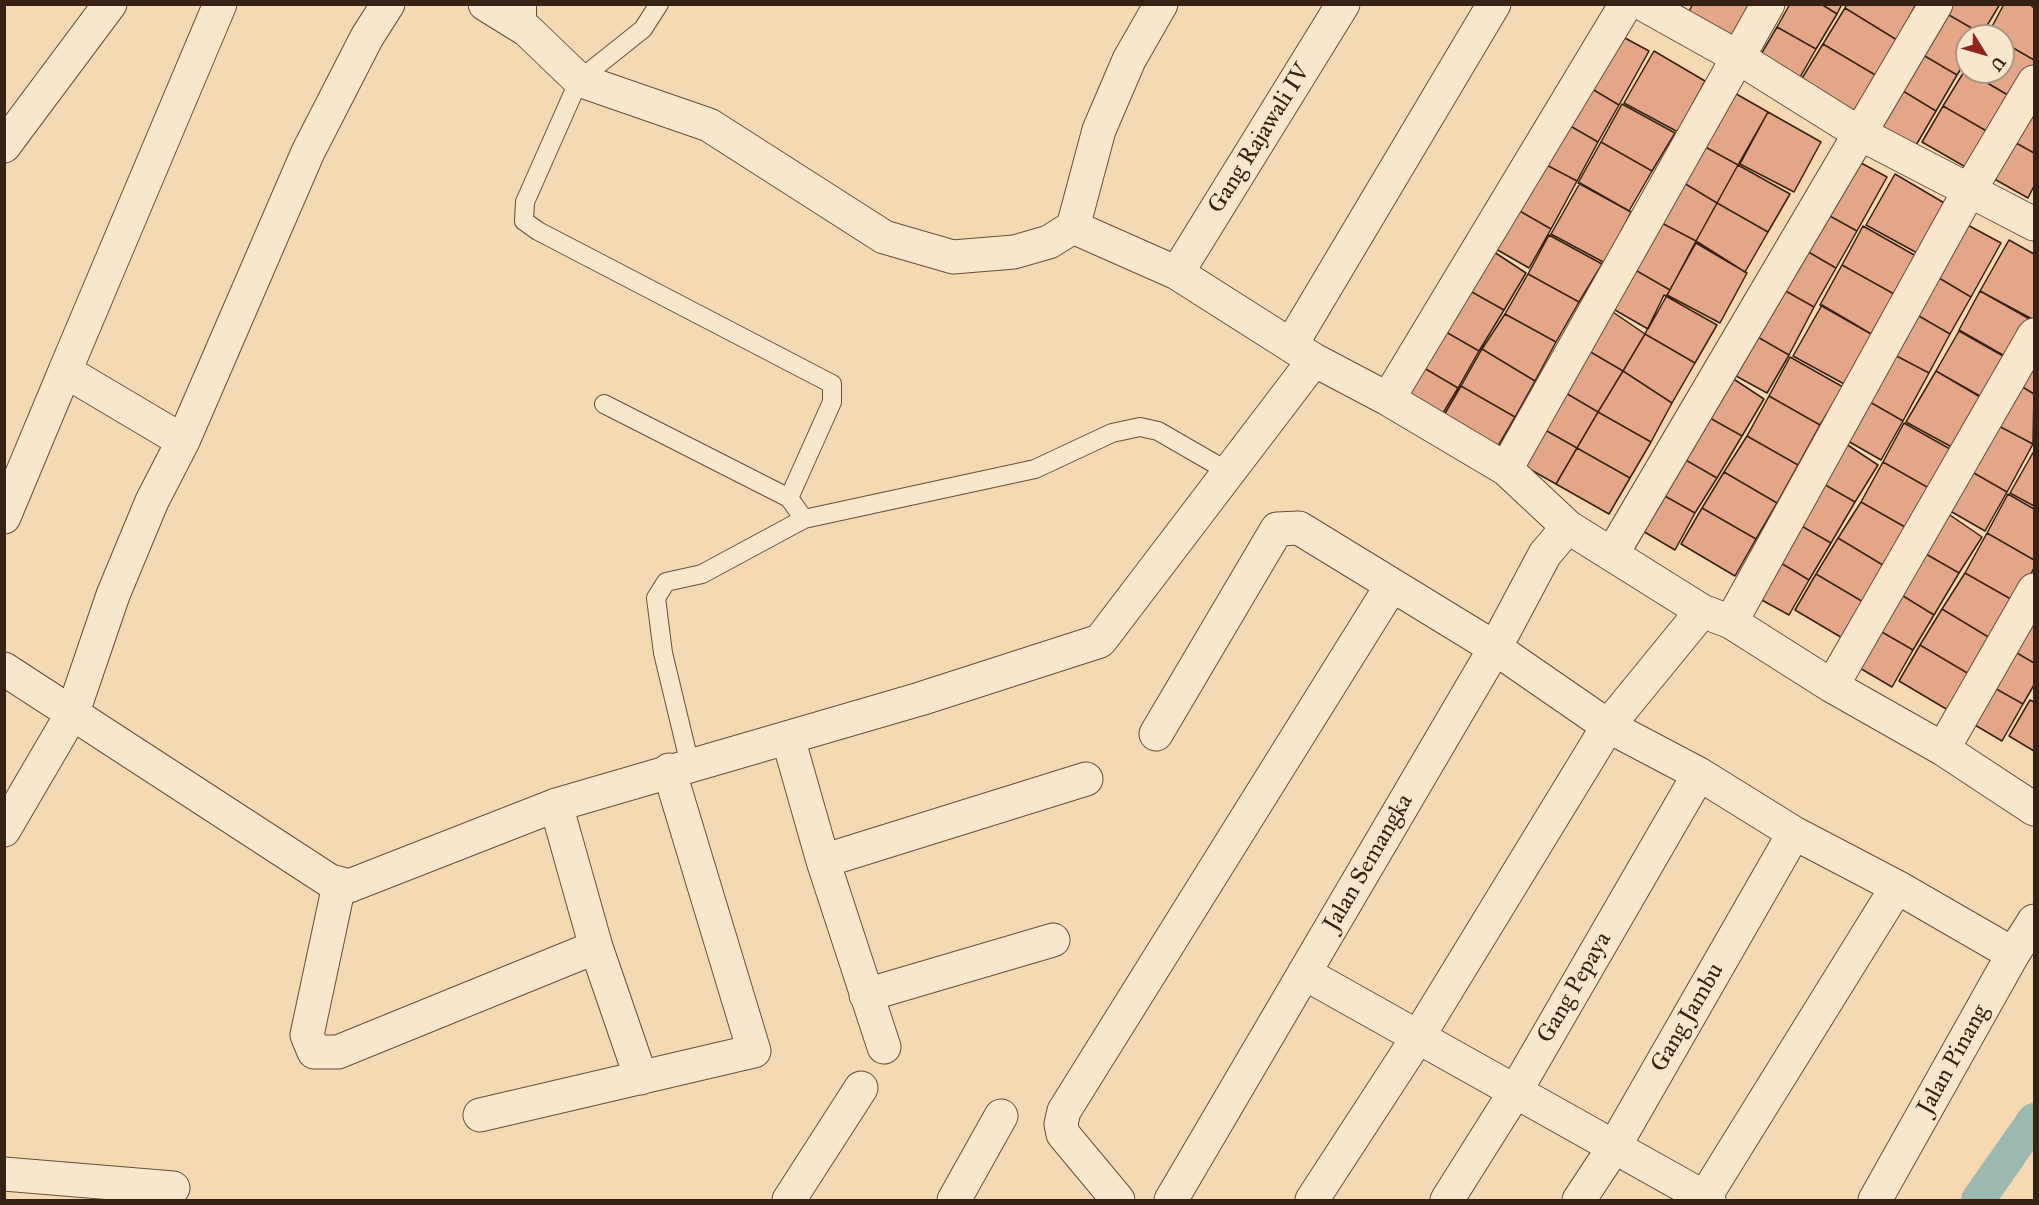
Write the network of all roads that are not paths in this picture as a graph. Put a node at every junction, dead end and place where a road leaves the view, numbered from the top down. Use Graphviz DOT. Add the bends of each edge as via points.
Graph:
graph roads {
  1 [pos="110,4"];
  2 [pos="220,4"];
  3 [pos="388,4"];
  4 [pos="485,4"];
  5 [pos="659,4"];
  6 [pos="1161,4"];
  7 [pos="1343,4"];
  8 [pos="1494,4"];
  9 [pos="1626,4"];
  10 [pos="1643,4"];
  11 [pos="1768,4"];
  12 [pos="1936,4"];
  13 [pos="527,17"];
  14 [pos="1736,56"];
  15 [pos="579,80"];
  16 [pos="2034,82"];
  17 [pos="1859,133"];
  18 [pos="4,146"];
  19 [pos="1969,192"];
  20 [pos="2034,224"];
  21 [pos="1073,227"];
  22 [pos="1178,273"];
  23 [pos="2034,335"];
  24 [pos="1303,352"];
  25 [pos="65,371"];
  26 [pos="1388,399"];
  27 [pos="604,404"];
  28 [pos="183,441"];
  29 [pos="1506,470"];
  30 [pos="1229,472"];
  31 [pos="789,498"];
  32 [pos="4,517"];
  33 [pos="804,519"];
  34 [pos="1568,527"];
  35 [pos="1612,554"];
  36 [pos="1392,585"];
  37 [pos="2034,590"];
  38 [pos="1717,616"];
  39 [pos="1494,648"];
  40 [pos="4,669"];
  41 [pos="1832,686"];
  42 [pos="73,711"];
  43 [pos="1608,726"];
  44 [pos="1156,734"];
  45 [pos="788,738"];
  46 [pos="1943,749"];
  47 [pos="680,767"];
  48 [pos="1699,774"];
  49 [pos="1086,779"];
  50 [pos="556,805"];
  51 [pos="2034,809"];
  52 [pos="5,828"];
  53 [pos="1794,833"];
  54 [pos="823,861"];
  55 [pos="339,885"];
  56 [pos="1897,887"];
  57 [pos="2034,921"];
  58 [pos="1053,940"];
  59 [pos="596,947"];
  60 [pos="2013,954"];
  61 [pos="1304,973"];
  62 [pos="866,995"];
  63 [pos="1418,1037"];
  64 [pos="884,1047"];
  65 [pos="641,1078"];
  66 [pos="861,1088"];
  67 [pos="1515,1092"];
  68 [pos="480,1115"];
  69 [pos="1001,1116"];
  70 [pos="1614,1147"];
  71 [pos="4,1174"];
  72 [pos="173,1188"];
  73 [pos="789,1200"];
  74 [pos="954,1200"];
  75 [pos="1118,1200"];
  76 [pos="1172,1200"];
  77 [pos="1312,1200"];
  78 [pos="1447,1200"];
  79 [pos="1579,1200"];
  80 [pos="1706,1200"];
  81 [pos="1875,1200"];
  1 -- 18 [label="street"];
  2 -- 25 [label="street"];
  3 -- 28 [label="street" via="308,152"];
  4 -- 13 [label="street"];
  5 -- 15 [label="lane" via="643,29"];
  6 -- 21 [label="street" via="1129,60 1099,130"];
  7 -- 22 [label="street, Gang Rajawali IV"];
  8 -- 24 [label="street"];
  9 -- 26 [label="street"];
  10 -- 14 [label="street"];
  11 -- 14 [label="street"];
  12 -- 17 [label="street"];
  13 -- 15 [label="street"];
  14 -- 17 [label="street"];
  14 -- 29 [label="street"];
  15 -- 21 [label="street" via="709,125 884,237 953,257 1014,252 1049,242"];
  15 -- 31 [label="lane" via="525,202 524,221 832,384 832,402"];
  16 -- 19 [label="street"];
  17 -- 19 [label="street"];
  17 -- 35 [label="street"];
  19 -- 20 [label="street"];
  19 -- 38 [label="street"];
  21 -- 22 [label="street"];
  22 -- 24 [label="street"];
  23 -- 41 [label="street"];
  24 -- 26 [label="street"];
  24 -- 30 [label="street"];
  25 -- 28 [label="street"];
  25 -- 32 [label="street"];
  26 -- 29 [label="street"];
  27 -- 31 [label="lane"];
  28 -- 42 [label="street" via="113,595"];
  29 -- 34 [label="street"];
  30 -- 33 [label="lane" via="1158,431 1140,427 1113,433 1035,469"];
  30 -- 45 [label="street" via="1100,641"];
  31 -- 33 [label="lane"];
  33 -- 47 [label="lane" via="702,574 666,582 660,588 656,598"];
  34 -- 35 [label="street"];
  34 -- 39 [label="street, Jalan Semangka" via="1545,554"];
  35 -- 38 [label="street"];
  36 -- 39 [label="street"];
  36 -- 44 [label="street" via="1299,528 1276,530"];
  36 -- 75 [label="street" via="1064,1111 1063,1134"];
  37 -- 46 [label="street"];
  38 -- 41 [label="street"];
  38 -- 43 [label="street"];
  39 -- 43 [label="street"];
  39 -- 61 [label="street, Jalan Semangka"];
  40 -- 42 [label="street"];
  41 -- 46 [label="street"];
  42 -- 52 [label="street"];
  42 -- 55 [label="street"];
  43 -- 48 [label="street"];
  43 -- 63 [label="street"];
  45 -- 47 [label="street"];
  45 -- 54 [label="street"];
  46 -- 51 [label="street"];
  47 -- 50 [label="street"];
  47 -- 65 [label="street" via="754,1051"];
  48 -- 53 [label="street"];
  48 -- 67 [label="street, Gang Pepaya"];
  49 -- 54 [label="street"];
  50 -- 55 [label="street" via="349,886"];
  50 -- 59 [label="street"];
  53 -- 56 [label="street"];
  53 -- 70 [label="street, Gang Jambu"];
  54 -- 62 [label="street"];
  55 -- 59 [label="street" via="307,1035 314,1052 338,1052"];
  56 -- 60 [label="street"];
  56 -- 80 [label="street"];
  57 -- 60 [label="street, Jalan Pinang"];
  58 -- 62 [label="street"];
  59 -- 65 [label="street"];
  60 -- 81 [label="street, Jalan Pinang"];
  61 -- 63 [label="street"];
  61 -- 76 [label="street, Jalan Semangka"];
  62 -- 64 [label="street"];
  63 -- 67 [label="street"];
  63 -- 77 [label="street"];
  65 -- 68 [label="street"];
  66 -- 73 [label="street"];
  67 -- 70 [label="street"];
  67 -- 78 [label="street, Gang Pepaya"];
  69 -- 74 [label="street"];
  70 -- 79 [label="street, Gang Jambu"];
  70 -- 80 [label="street"];
  71 -- 72 [label="street"];
}
